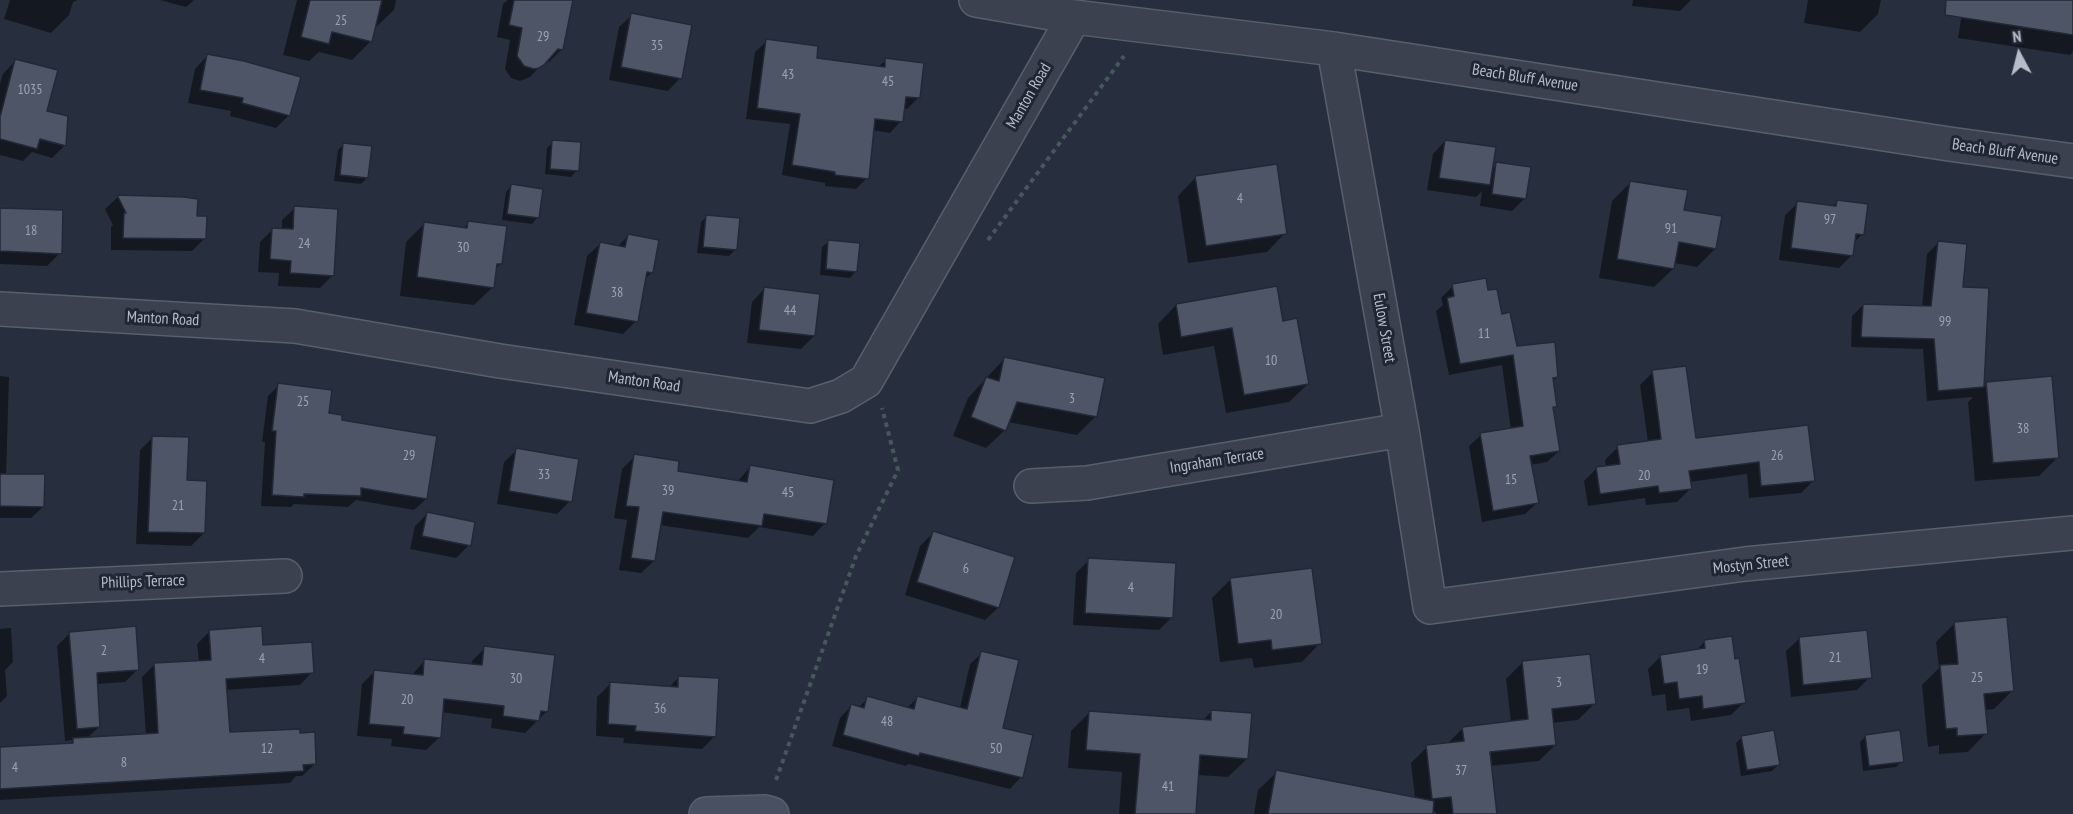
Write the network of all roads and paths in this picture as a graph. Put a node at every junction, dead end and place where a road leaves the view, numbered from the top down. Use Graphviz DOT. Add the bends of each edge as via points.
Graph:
graph roads {
  1 [pos="976,0"];
  2 [pos="1074,17"];
  3 [pos="1146,25"];
  4 [pos="1334,49"];
  5 [pos="2073,161"];
  6 [pos="983,247"];
  7 [pos="0,309"];
  8 [pos="882,405"];
  9 [pos="1402,430"];
  10 [pos="1031,486"];
  11 [pos="2073,533"];
  12 [pos="285,576"];
  13 [pos="0,588"];
  14 [pos="1430,607"];
  15 [pos="768,813"];
  16 [pos="706,814"];
  1 -- 2 [label="street, Beach Bluff Avenue"];
  2 -- 3 [label="street, Beach Bluff Avenue"];
  2 -- 7 [label="street, Manton Road" via="866,381 841,396 810,406 500,361 295,326"];
  3 -- 4 [label="street, Beach Bluff Avenue"];
  3 -- 6 [label="path"];
  4 -- 5 [label="street, Beach Bluff Avenue"];
  4 -- 9 [label="street, Eulow Street"];
  8 -- 15 [label="path" via="898,470 856,556"];
  9 -- 10 [label="street, Ingraham Terrace" via="1087,483"];
  9 -- 14 [label="street, Eulow Street"];
  11 -- 14 [label="street, Mostyn Street" via="1745,564"];
  12 -- 13 [label="street, Phillips Terrace"];
  15 -- 16 [label="street"];
}
